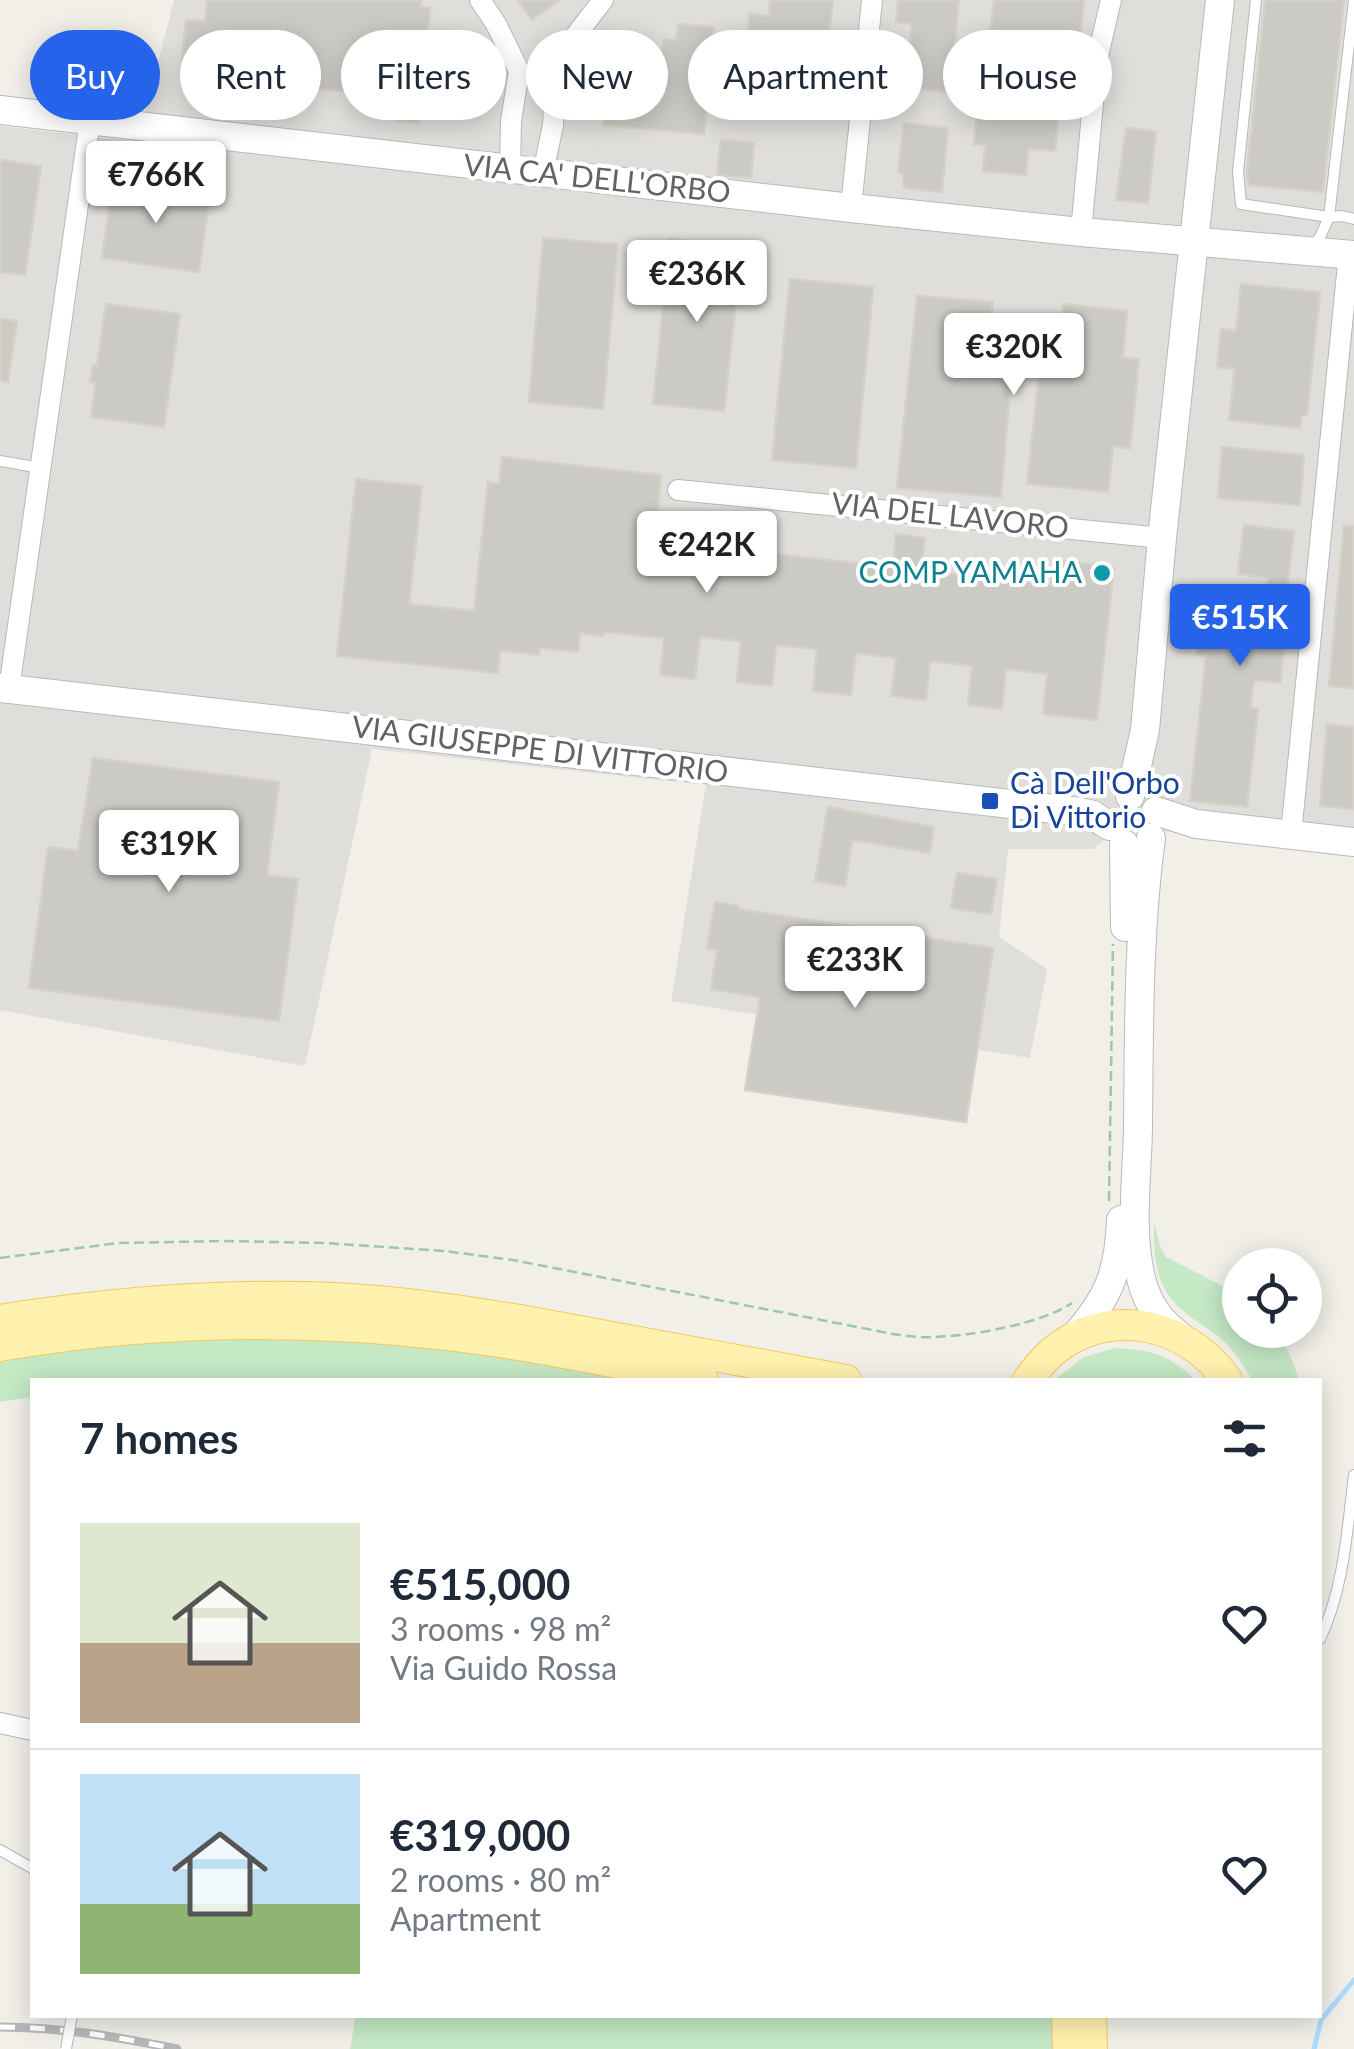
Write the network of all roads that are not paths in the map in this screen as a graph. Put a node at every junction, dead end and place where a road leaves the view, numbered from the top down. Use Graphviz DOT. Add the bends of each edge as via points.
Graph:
graph roads {
  1 [pos="480,0"];
  2 [pos="603,0"];
  3 [pos="872,0"];
  4 [pos="1111,0"];
  5 [pos="1220,0"];
  6 [pos="1256,0"];
  7 [pos="1354,0"];
  8 [pos="580,30"];
  9 [pos="519,71"];
  10 [pos="526,72"];
  11 [pos="0,110"];
  12 [pos="30,113"];
  13 [pos="90,120"];
  14 [pos="553,120"];
  15 [pos="510,170"];
  16 [pos="543,173"];
  17 [pos="851,208"];
  18 [pos="1330,218"];
  19 [pos="1354,219"];
  20 [pos="1081,232"];
  21 [pos="1195,242"];
  22 [pos="1352,249"];
  23 [pos="1310,250"];
  24 [pos="0,462"];
  25 [pos="41,468"];
  26 [pos="678,490"];
  27 [pos="1162,538"];
  28 [pos="4,688"];
  29 [pos="1137,819"];
  30 [pos="1291,834"];
  31 [pos="1354,842"];
  32 [pos="0,1320"];
  33 [pos="1074,1337"];
  34 [pos="1182,1338"];
  35 [pos="0,1346"];
  36 [pos="1035,1371"];
  37 [pos="692,1378"];
  38 [pos="835,1378"];
  39 [pos="1225,1378"];
  40 [pos="1354,1475"];
  41 [pos="1322,1635"];
  42 [pos="0,1723"];
  43 [pos="30,1730"];
  44 [pos="0,1850"];
  45 [pos="30,1867"];
  46 [pos="71,2018"];
  47 [pos="1067,2018"];
  48 [pos="1091,2018"];
  49 [pos="66,2049"];
  50 [pos="1068,2049"];
  51 [pos="1092,2049"];
  1 -- 9 [label="street"];
  2 -- 8 [label="street"];
  3 -- 17 [label="street"];
  4 -- 20 [label="street" via="1096,60"];
  5 -- 21 [label="street"];
  6 -- 18 [label="lane" via="1238,172 1241,204"];
  7 -- 18 [label="lane"];
  9 -- 10 [label="street"];
  9 -- 15 [label="street"];
  11 -- 12 [label="street, VIA CA' DELL'ORBO"];
  13 -- 15 [label="street, VIA CA' DELL'ORBO"];
  13 -- 25 [label="street"];
  14 -- 16 [label="street"];
  15 -- 16 [label="street, VIA CA' DELL'ORBO"];
  16 -- 17 [label="street, VIA CA' DELL'ORBO"];
  17 -- 20 [label="street, VIA CA' DELL'ORBO"];
  18 -- 19 [label="lane"];
  18 -- 23 [label="lane"];
  20 -- 21 [label="street, VIA CA' DELL'ORBO"];
  21 -- 23 [label="street, VIA CA' DELL'ORBO"];
  21 -- 27 [label="street"];
  22 -- 23 [label="street, VIA CA' DELL'ORBO"];
  22 -- 30 [label="street"];
  24 -- 25 [label="lane"];
  25 -- 28 [label="street"];
  26 -- 27 [label="street, VIA DEL LAVORO"];
  27 -- 29 [label="street"];
  28 -- 29 [label="street, VIA GIUSEPPE DI VITTORIO"];
  29 -- 30 [label="street"];
  29 -- 33 [label="street" via="1126,897 1119,1254 1111,1284"];
  29 -- 34 [label="street" via="1142,920 1136,1226 1148,1298 1163,1324"];
  30 -- 31 [label="street"];
  32 -- 38 [label="main road" via="152,1301 378,1302 494,1315"];
  33 -- 34 [label="main road" via="1128,1324"];
  33 -- 36 [label="main road"];
  34 -- 39 [label="main road"];
  35 -- 37 [label="main road" via="219,1324 373,1328"];
  40 -- 41 [label="lane" via="1341,1579"];
  42 -- 43 [label="street"];
  44 -- 45 [label="lane"];
  46 -- 49 [label="lane, bridge"];
  47 -- 50 [label="main road"];
  48 -- 51 [label="main road"];
}
